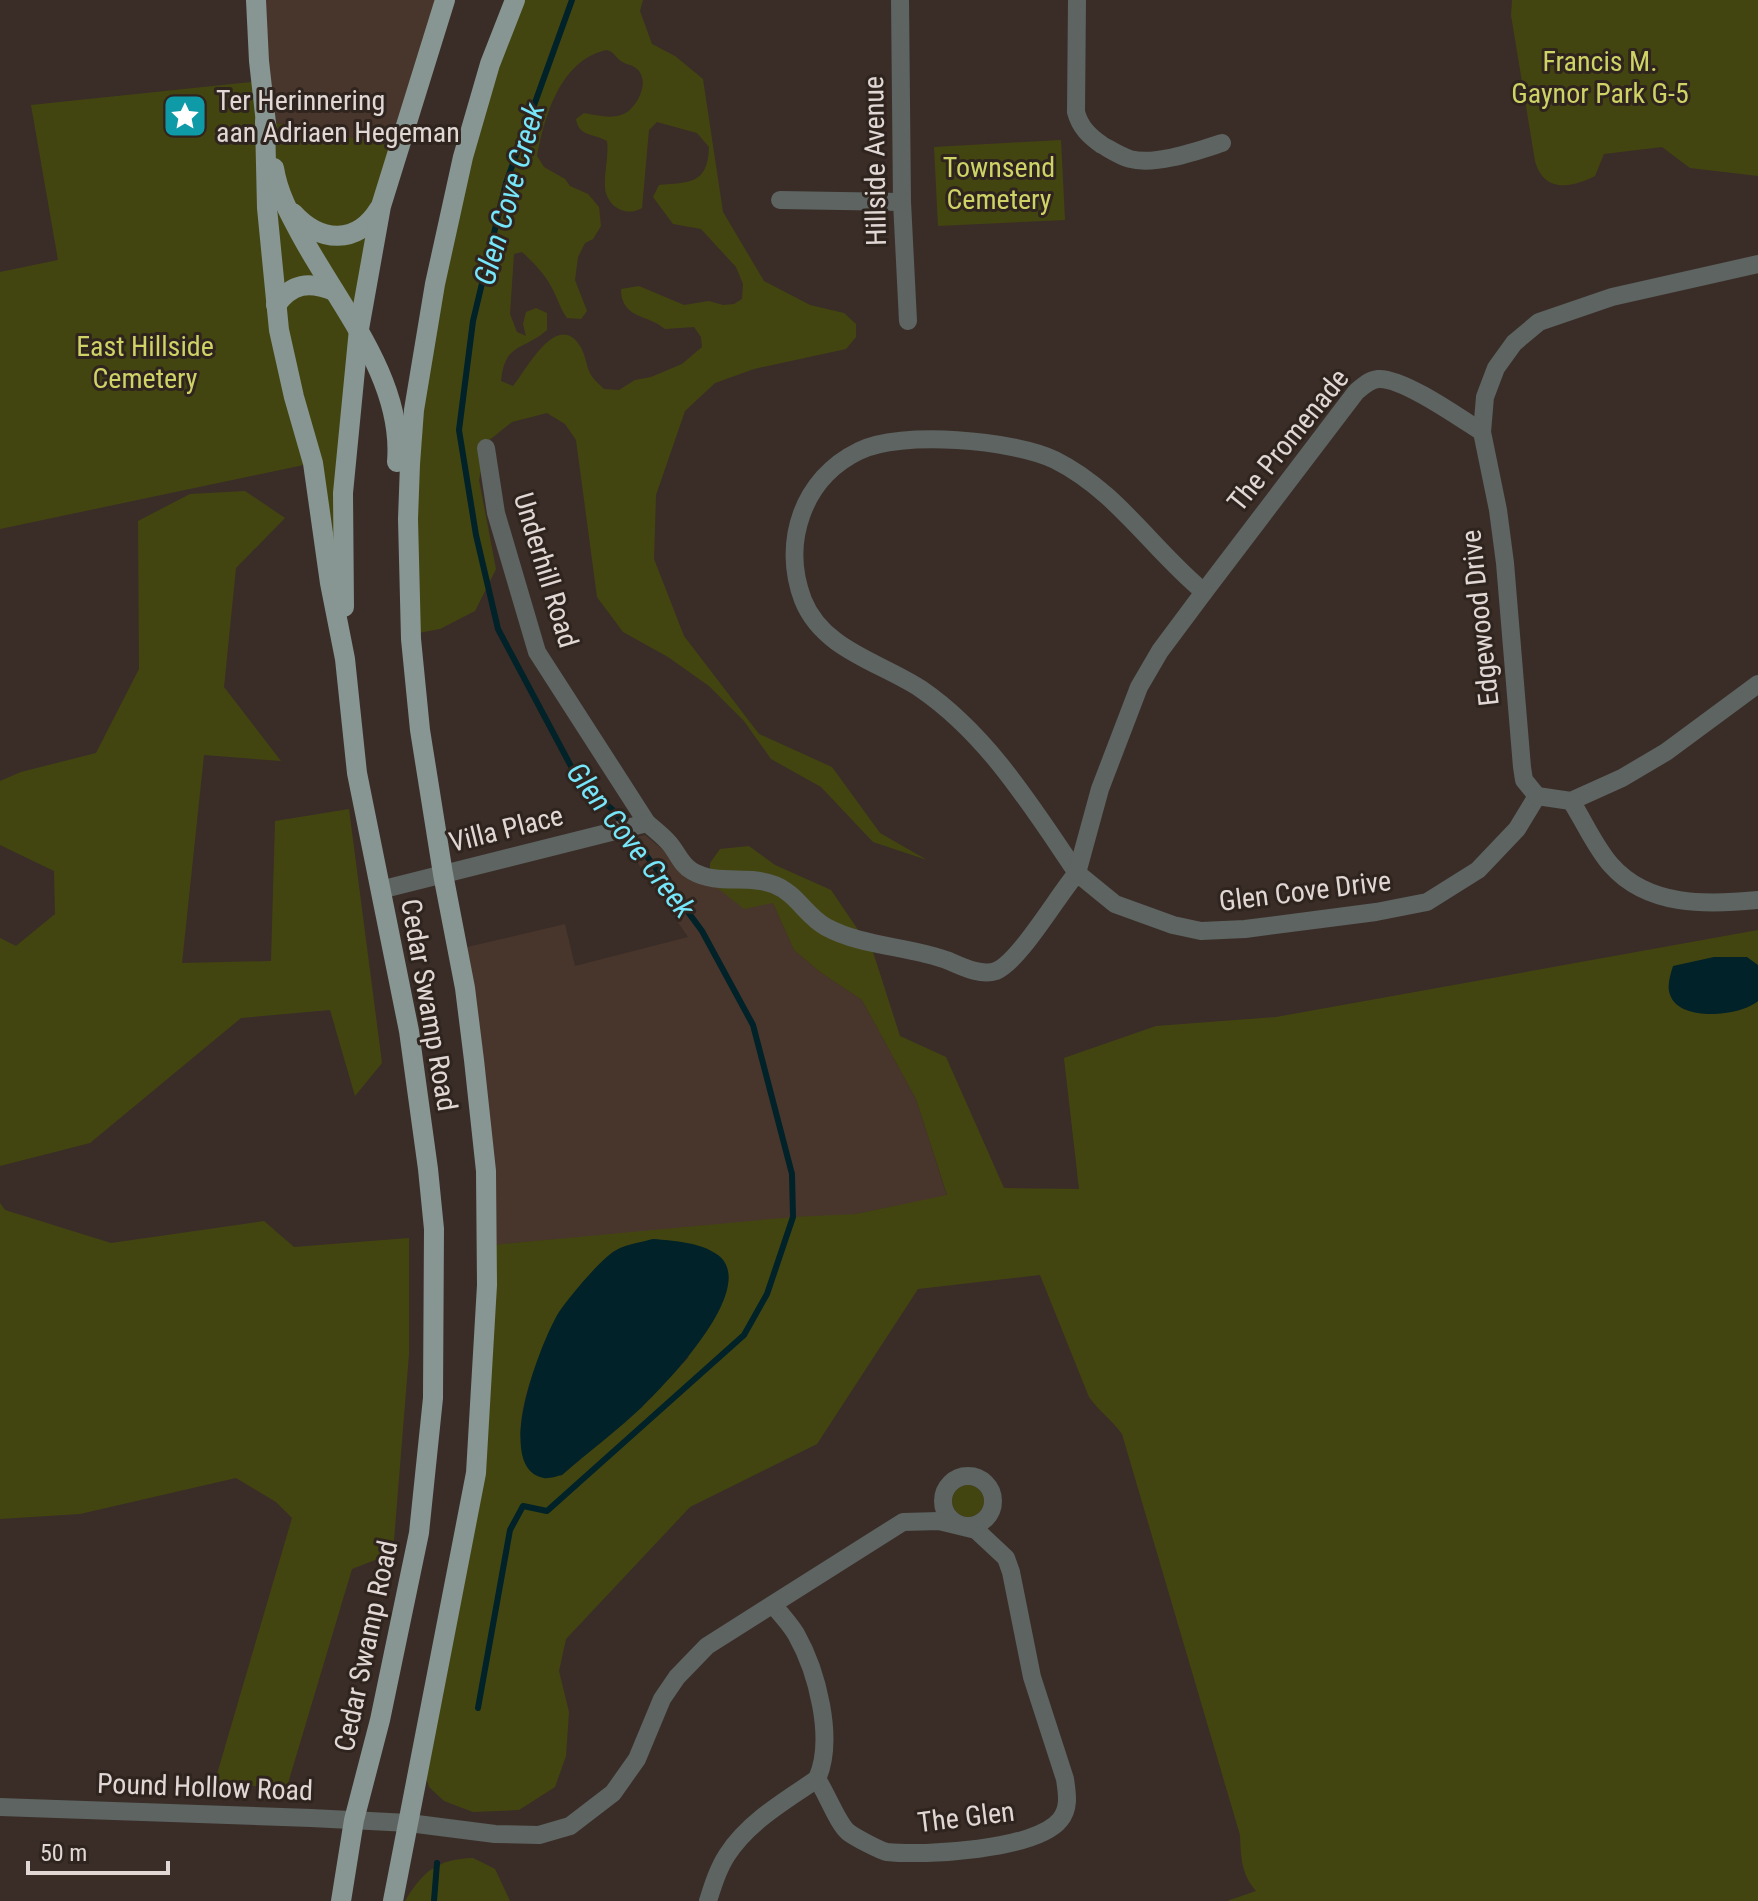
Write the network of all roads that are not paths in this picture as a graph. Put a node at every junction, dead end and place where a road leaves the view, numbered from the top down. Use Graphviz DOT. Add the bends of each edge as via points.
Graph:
graph roads {
  1 [pos="256,0"];
  2 [pos="445,0"];
  3 [pos="515,0"];
  4 [pos="900,0"];
  5 [pos="1077,0"];
  6 [pos="265,121"];
  7 [pos="1222,143"];
  8 [pos="780,200"];
  9 [pos="902,202"];
  10 [pos="284,203"];
  11 [pos="381,206"];
  12 [pos="1758,264"];
  13 [pos="334,291"];
  14 [pos="276,305"];
  15 [pos="908,321"];
  16 [pos="359,329"];
  17 [pos="1482,432"];
  18 [pos="486,448"];
  19 [pos="408,519"];
  20 [pos="1204,592"];
  21 [pos="345,659"];
  22 [pos="1758,684"];
  23 [pos="1537,796"];
  24 [pos="1571,801"];
  25 [pos="642,824"];
  26 [pos="1077,873"];
  27 [pos="443,874"];
  28 [pos="380,890"];
  29 [pos="1758,900"];
  30 [pos="773,1605"];
  31 [pos="817,1779"];
  32 [pos="0,1807"];
  33 [pos="354,1820"];
  34 [pos="409,1823"];
  35 [pos="341,1901"];
  36 [pos="393,1901"];
  37 [pos="708,1901"];
  1 -- 6 [label="main road, Cedar Swamp Road"];
  2 -- 11 [label="main road"];
  3 -- 19 [label="main road" via="463,157 435,284 414,410"];
  4 -- 9 [label="street, Hillside Avenue"];
  5 -- 7 [label="street" via="1076,112 1094,140 1145,161"];
  6 -- 10 [label="main road, Cedar Swamp Road"];
  6 -- 14 [label="main road, Cedar Swamp Road"];
  8 -- 9 [label="street"];
  9 -- 15 [label="street, Hillside Avenue"];
  10 -- 11 [label="main road" via="310,228 336,236 359,232"];
  10 -- 13 [label="main road, Cedar Swamp Road"];
  11 -- 16 [label="main road"];
  12 -- 17 [label="street" via="1612,297 1539,322 1496,368 1485,397"];
  13 -- 14 [label="main road" via="300,285"];
  13 -- 16 [label="main road, Cedar Swamp Road"];
  14 -- 21 [label="main road, Cedar Swamp Road" via="313,463"];
  16 -- 19 [label="main road, Cedar Swamp Road" via="394,414 399,444 395,488"];
  16 -- 21 [label="main road" via="343,493"];
  17 -- 20 [label="street, The Promenade" via="1397,381 1369,381"];
  17 -- 23 [label="street, Edgewood Drive" via="1505,563 1524,780"];
  18 -- 25 [label="street, Underhill Road" via="496,513 537,652"];
  19 -- 27 [label="main road, Cedar Swamp Road" via="411,639"];
  20 -- 26 [label="street, The Promenade" via="1139,687 1100,789"];
  20 -- 26 [label="street, Glen Cove Drive" via="1099,486 1054,459 1017,447 953,440 874,445 836,464 806,500 797,526 794,567 803,602 817,622 848,650 921,689 956,718 1014,780"];
  21 -- 28 [label="main road, Cedar Swamp Road" via="357,773"];
  22 -- 24 [label="street" via="1666,752"];
  23 -- 24 [label="street"];
  23 -- 26 [label="street, Glen Cove Drive" via="1517,829 1478,870 1427,902 1376,912 1201,931 1115,904"];
  24 -- 29 [label="street" via="1610,864 1633,885 1683,901"];
  25 -- 26 [label="street" via="670,844 684,866 696,873 767,882 791,893 828,929 983,973 1012,960"];
  25 -- 27 [label="street, Villa Place"];
  27 -- 28 [label="street, Villa Place"];
  27 -- 34 [label="main road, Cedar Swamp Road" via="465,988 486,1171 487,1285 476,1473"];
  28 -- 33 [label="main road, Cedar Swamp Road" via="409,1031 428,1169 434,1229 433,1398 419,1533"];
  30 -- 31 [label="street" via="801,1643 817,1689 825,1741"];
  30 -- 31 [label="street, The Glen" via="903,1522 939,1521 976,1530 1006,1558 1011,1572 1032,1677 1068,1795 1060,1821 1047,1832 954,1851 883,1851 848,1832"];
  30 -- 34 [label="street, The Glen" via="723,1633 677,1677 637,1759 613,1793 570,1826 525,1835"];
  31 -- 37 [label="street" via="773,1809 728,1853"];
  32 -- 33 [label="street, Pound Hollow Road"];
  33 -- 34 [label="street, Pound Hollow Road"];
  33 -- 35 [label="main road, Cedar Swamp Road"];
  34 -- 36 [label="main road, Cedar Swamp Road"];
}
